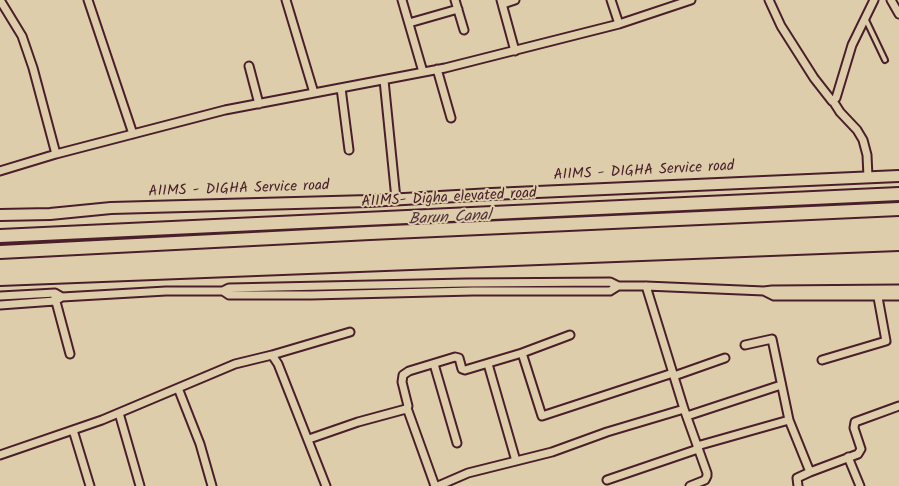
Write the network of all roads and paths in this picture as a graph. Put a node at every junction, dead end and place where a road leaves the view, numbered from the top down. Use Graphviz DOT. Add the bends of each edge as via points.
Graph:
graph roads {
  1 [pos="0,0"];
  2 [pos="88,0"];
  3 [pos="286,0"];
  4 [pos="402,0"];
  5 [pos="455,0"];
  6 [pos="515,0"];
  7 [pos="610,0"];
  8 [pos="691,0"];
  9 [pos="769,0"];
  10 [pos="874,0"];
  11 [pos="891,0"];
  12 [pos="502,2"];
  13 [pos="458,9"];
  14 [pos="899,14"];
  15 [pos="865,18"];
  16 [pos="409,23"];
  17 [pos="619,24"];
  18 [pos="464,30"];
  19 [pos="515,51"];
  20 [pos="885,60"];
  21 [pos="249,66"];
  22 [pos="437,69"];
  23 [pos="422,72"];
  24 [pos="384,80"];
  25 [pos="341,88"];
  26 [pos="314,93"];
  27 [pos="833,101"];
  28 [pos="259,104"];
  29 [pos="451,118"];
  30 [pos="133,134"];
  31 [pos="349,150"];
  32 [pos="56,154"];
  33 [pos="0,171"];
  34 [pos="899,176"];
  35 [pos="868,177"];
  36 [pos="899,194"];
  37 [pos="396,199"];
  38 [pos="899,209"];
  39 [pos="0,215"];
  40 [pos="0,236"];
  41 [pos="0,252"];
  42 [pos="646,286"];
  43 [pos="899,288"];
  44 [pos="877,292"];
  45 [pos="0,296"];
  46 [pos="899,296"];
  47 [pos="57,297"];
  48 [pos="0,305"];
  49 [pos="350,332"];
  50 [pos="570,336"];
  51 [pos="745,345"];
  52 [pos="522,353"];
  53 [pos="70,354"];
  54 [pos="272,355"];
  55 [pos="725,358"];
  56 [pos="822,360"];
  57 [pos="434,364"];
  58 [pos="488,364"];
  59 [pos="674,375"];
  60 [pos="781,385"];
  61 [pos="178,388"];
  62 [pos="899,406"];
  63 [pos="407,408"];
  64 [pos="685,412"];
  65 [pos="119,413"];
  66 [pos="789,420"];
  67 [pos="73,430"];
  68 [pos="309,439"];
  69 [pos="457,443"];
  70 [pos="697,447"];
  71 [pos="0,455"];
  72 [pos="848,457"];
  73 [pos="516,461"];
  74 [pos="810,472"];
  75 [pos="607,480"];
  76 [pos="90,486"];
  77 [pos="140,486"];
  78 [pos="212,486"];
  79 [pos="326,486"];
  80 [pos="436,486"];
  81 [pos="690,486"];
  82 [pos="798,486"];
  83 [pos="860,486"];
  1 -- 32 [label="street" via="22,36"];
  2 -- 30 [label="street"];
  3 -- 26 [label="street"];
  4 -- 16 [label="street"];
  5 -- 13 [label="street"];
  6 -- 12 [label="street"];
  7 -- 17 [label="street"];
  8 -- 17 [label="street"];
  9 -- 27 [label="street" via="781,26 814,78"];
  10 -- 15 [label="street"];
  11 -- 14 [label="street"];
  12 -- 19 [label="street"];
  13 -- 16 [label="street"];
  13 -- 18 [label="street"];
  15 -- 20 [label="lane"];
  15 -- 27 [label="street"];
  16 -- 23 [label="street"];
  17 -- 19 [label="street"];
  19 -- 22 [label="street"];
  21 -- 28 [label="street"];
  22 -- 23 [label="street"];
  22 -- 29 [label="street"];
  23 -- 24 [label="street"];
  24 -- 25 [label="street"];
  24 -- 37 [label="street"];
  25 -- 26 [label="street"];
  25 -- 31 [label="street"];
  26 -- 28 [label="street"];
  27 -- 35 [label="street" via="863,140"];
  28 -- 30 [label="street"];
  30 -- 32 [label="street"];
  32 -- 33 [label="street"];
  34 -- 35 [label="main road, AIIMS - DIGHA Service road"];
  35 -- 37 [label="main road, AIIMS - DIGHA Service road"];
  36 -- 40 [label="highway, AIIMS- Digha elevated road"];
  37 -- 39 [label="main road, AIIMS - DIGHA Service road" via="111,208"];
  38 -- 41 [label="highway, AIIMS- Digha elevated road"];
  42 -- 44 [label="street"];
  42 -- 47 [label="street" via="618,286 610,282 229,288 223,291"];
  42 -- 59 [label="street"];
  43 -- 44 [label="street"];
  44 -- 46 [label="street"];
  44 -- 56 [label="street" via="886,341"];
  45 -- 47 [label="street"];
  47 -- 48 [label="street"];
  47 -- 53 [label="street"];
  49 -- 54 [label="street"];
  50 -- 52 [label="street"];
  51 -- 60 [label="street" via="772,339"];
  52 -- 58 [label="street"];
  52 -- 59 [label="street" via="542,416"];
  54 -- 61 [label="street" via="236,364"];
  54 -- 68 [label="street"];
  55 -- 59 [label="street"];
  57 -- 58 [label="street" via="457,356 465,370"];
  57 -- 63 [label="street" via="403,375"];
  57 -- 69 [label="street"];
  58 -- 73 [label="street"];
  59 -- 64 [label="street"];
  60 -- 64 [label="street"];
  60 -- 66 [label="street"];
  61 -- 65 [label="street"];
  61 -- 78 [label="street"];
  62 -- 72 [label="street" via="855,422 861,451"];
  63 -- 68 [label="street"];
  63 -- 80 [label="street"];
  64 -- 70 [label="street"];
  64 -- 73 [label="street"];
  65 -- 67 [label="street"];
  65 -- 77 [label="street"];
  66 -- 70 [label="street"];
  66 -- 74 [label="street"];
  67 -- 71 [label="street"];
  67 -- 76 [label="street"];
  68 -- 79 [label="street"];
  70 -- 75 [label="street"];
  70 -- 81 [label="street" via="707,476"];
  72 -- 74 [label="street"];
  72 -- 83 [label="street"];
  73 -- 80 [label="street" via="468,473"];
  74 -- 82 [label="street" via="797,478"];
}
